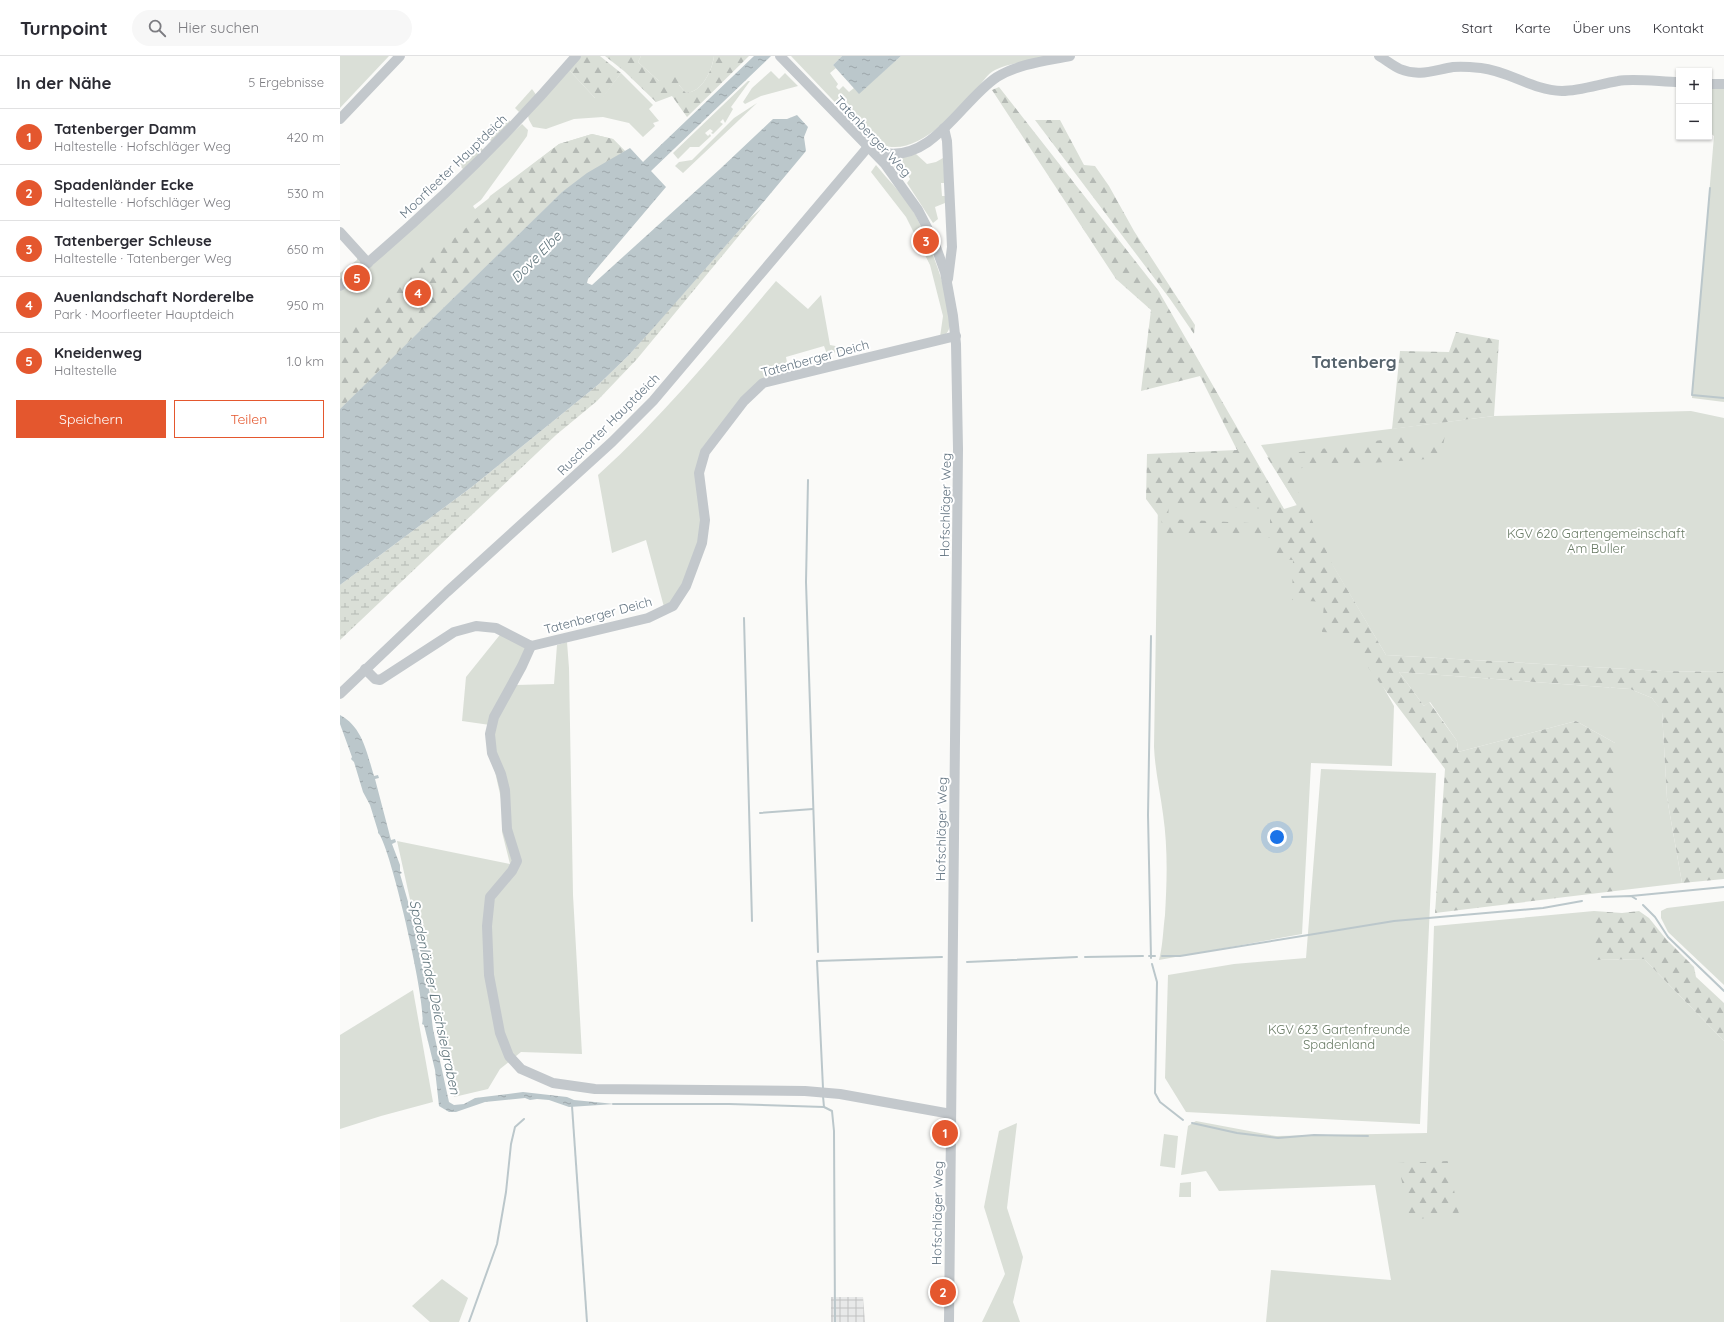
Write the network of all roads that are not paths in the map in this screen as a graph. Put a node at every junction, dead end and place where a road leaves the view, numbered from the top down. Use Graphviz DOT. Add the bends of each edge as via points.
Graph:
graph roads {
  1 [pos="400,56"];
  2 [pos="576,56"];
  3 [pos="780,56"];
  4 [pos="1070,56"];
  5 [pos="1379,56"];
  6 [pos="1676,82"];
  7 [pos="1712,84"];
  8 [pos="1724,84"];
  9 [pos="340,119"];
  10 [pos="944,128"];
  11 [pos="868,147"];
  12 [pos="340,232"];
  13 [pos="368,263"];
  14 [pos="947,282"];
  15 [pos="340,286"];
  16 [pos="956,336"];
  17 [pos="531,646"];
  18 [pos="365,669"];
  19 [pos="340,694"];
  20 [pos="951,1114"];
  21 [pos="949,1322"];
  1 -- 9 [label="street"];
  2 -- 13 [label="street, Moorfleeter Hauptdeich" via="488,153"];
  3 -- 11 [label="street, Tatenberger Weg"];
  4 -- 10 [label="street" via="1008,71 987,85"];
  5 -- 6 [label="street" via="1400,69 1421,74 1453,67 1497,70 1537,87 1562,91 1620,80"];
  7 -- 8 [label="street"];
  10 -- 11 [label="street" via="917,149 885,153"];
  10 -- 14 [label="street" via="947,141 952,247"];
  11 -- 14 [label="street, Tatenberger Weg" via="900,184 918,210 941,258"];
  11 -- 18 [label="street, Ruschorter Hauptdeich" via="653,401 612,442"];
  12 -- 13 [label="street"];
  13 -- 15 [label="street, Moorfleeter Hauptdeich"];
  14 -- 16 [label="street, Tatenberger Weg"];
  16 -- 17 [label="street, Tatenberger Deich" via="763,383 744,401 705,452 699,473 705,520 702,543 686,586 673,606 648,618"];
  16 -- 20 [label="street, Hofschläger Weg" via="958,449"];
  17 -- 18 [label="street, Tatenberger Deich" via="496,628 476,626 454,632 380,680 374,679"];
  17 -- 20 [label="street" via="494,717 490,734 492,753 505,790 507,829 517,861 490,897 487,926 489,975 500,1033 509,1056 521,1068 553,1083 595,1089 805,1091 833,1093"];
  18 -- 19 [label="street, Ruschorter Hauptdeich"];
  20 -- 21 [label="street, Hofschläger Weg"];
}
